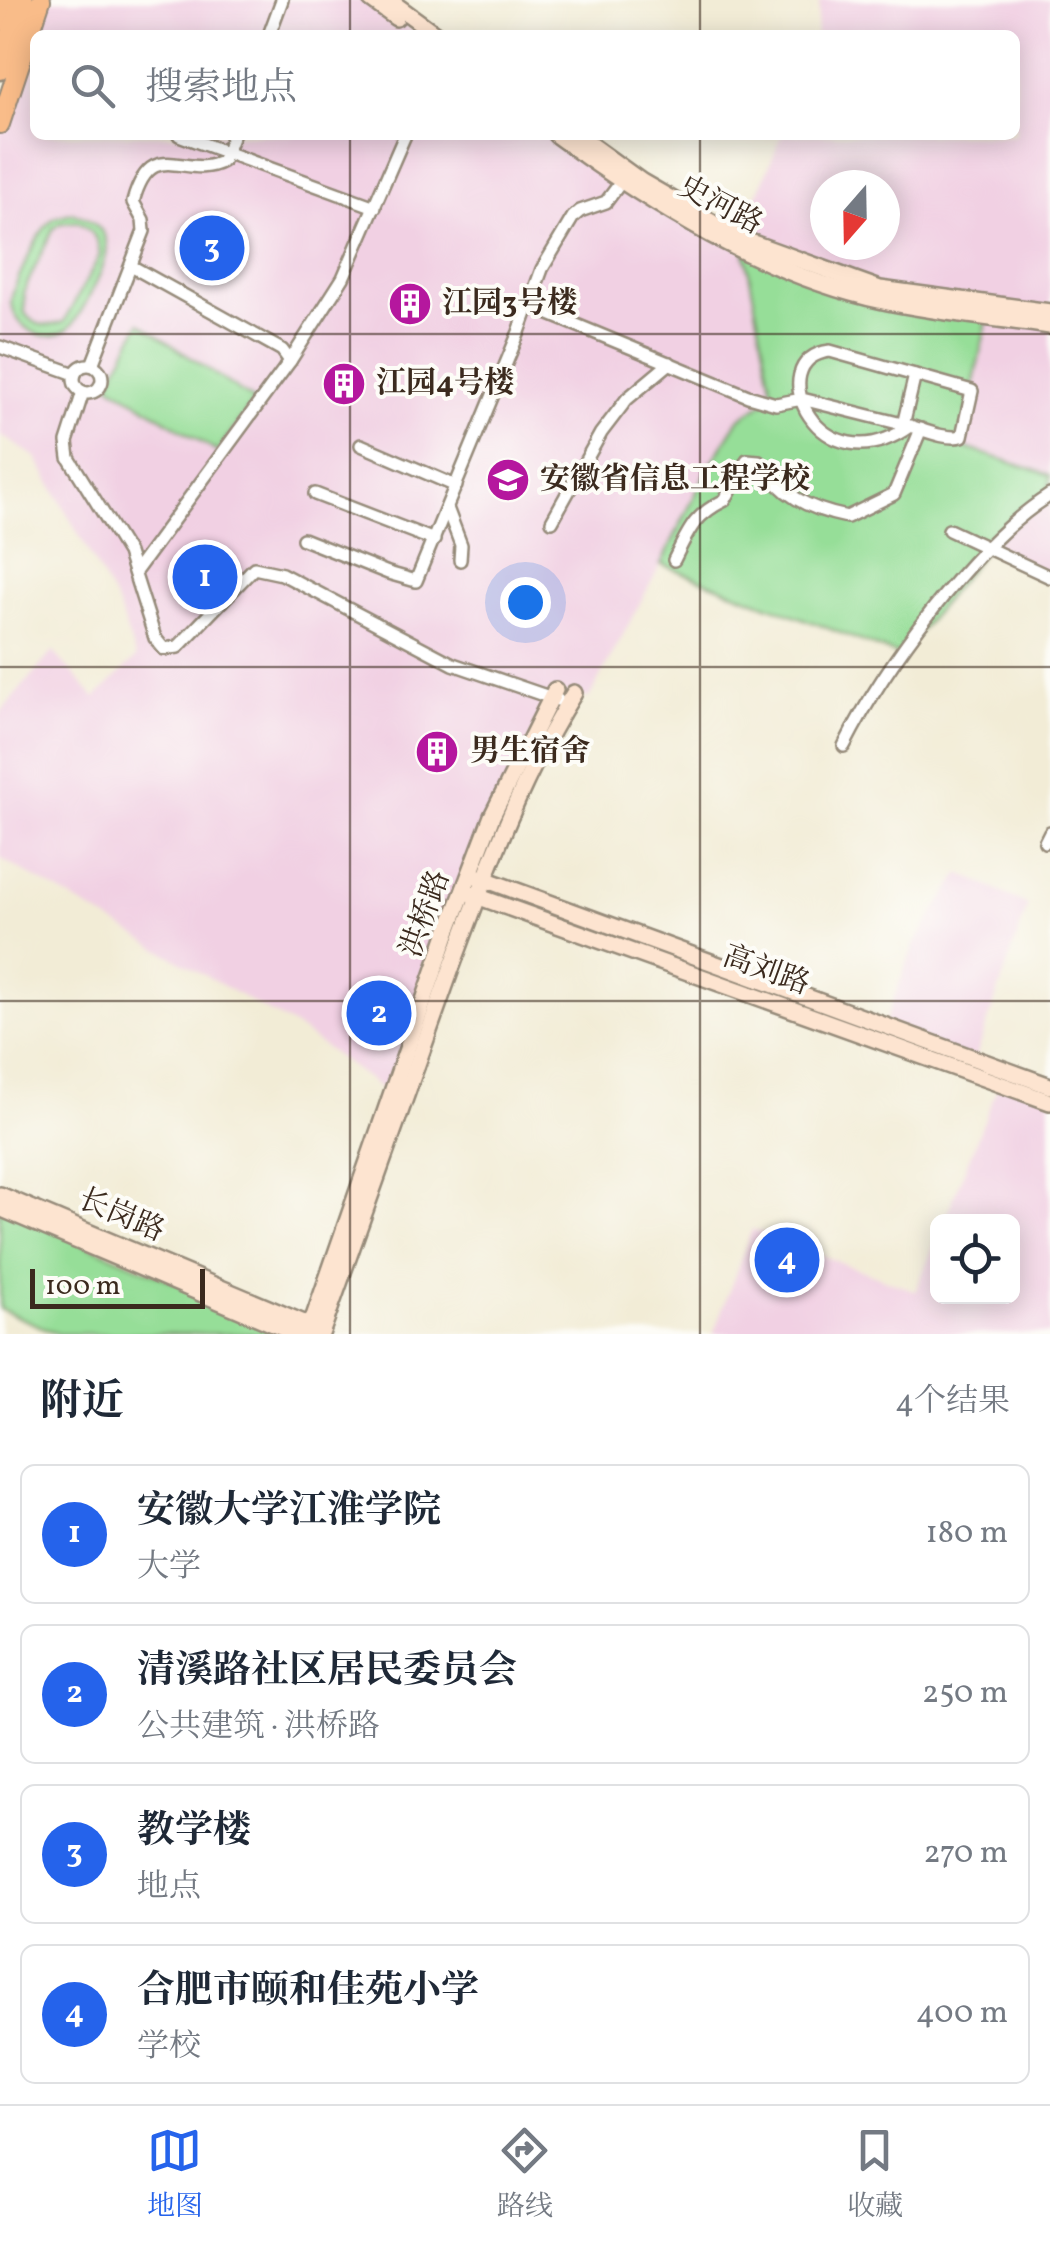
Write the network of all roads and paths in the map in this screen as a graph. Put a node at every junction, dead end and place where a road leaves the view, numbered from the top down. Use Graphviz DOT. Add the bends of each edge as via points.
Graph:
graph roads {
  1 [pos="7,0"];
  2 [pos="23,0"];
  3 [pos="41,0"];
  4 [pos="282,0"];
  5 [pos="371,0"];
  6 [pos="389,0"];
  7 [pos="0,20"];
  8 [pos="31,30"];
  9 [pos="271,30"];
  10 [pos="413,30"];
  11 [pos="431,30"];
  12 [pos="30,33"];
  13 [pos="0,69"];
  14 [pos="0,124"];
  15 [pos="193,140"];
  16 [pos="231,140"];
  17 [pos="403,140"];
  18 [pos="563,140"];
  19 [pos="583,140"];
  20 [pos="226,152"];
  21 [pos="620,182"];
  22 [pos="375,207"];
  23 [pos="131,266"];
  24 [pos="528,305"];
  25 [pos="1050,312"];
  26 [pos="1050,326"];
  27 [pos="0,347"];
  28 [pos="290,361"];
  29 [pos="670,364"];
  30 [pos="92,365"];
  31 [pos="74,374"];
  32 [pos="915,375"];
  33 [pos="83,392"];
  34 [pos="802,398"];
  35 [pos="911,427"];
  36 [pos="360,444"];
  37 [pos="456,486"];
  38 [pos="315,494"];
  39 [pos="1050,495"];
  40 [pos="447,508"];
  41 [pos="552,521"];
  42 [pos="949,530"];
  43 [pos="303,539"];
  44 [pos="434,540"];
  45 [pos="986,548"];
  46 [pos="460,560"];
  47 [pos="674,560"];
  48 [pos="136,572"];
  49 [pos="1050,577"];
  50 [pos="562,696"];
  51 [pos="844,746"];
  52 [pos="477,876"];
  53 [pos="470,894"];
  54 [pos="1050,1086"];
  55 [pos="1050,1102"];
  56 [pos="0,1195"];
  57 [pos="0,1208"];
  58 [pos="315,1332"];
  1 -- 7 [label="highway"];
  2 -- 13 [label="highway"];
  3 -- 8 [label="main road"];
  4 -- 9 [label="street"];
  5 -- 10 [label="street"];
  6 -- 11 [label="street"];
  12 -- 14 [label="main road"];
  15 -- 20 [label="street"];
  16 -- 20 [label="street"];
  17 -- 22 [label="street"];
  18 -- 21 [label="street, 史河路"];
  19 -- 25 [label="street, 史河路" via="739,238 880,289"];
  20 -- 22 [label="street"];
  20 -- 23 [label="street" via="216,166 155,166 142,176 133,202 144,231"];
  21 -- 24 [label="street" via="606,202 572,217"];
  21 -- 26 [label="street, 史河路" via="730,246 818,280 881,301"];
  22 -- 28 [label="street" via="343,278"];
  23 -- 28 [label="street" via="282,350"];
  23 -- 30 [label="street"];
  24 -- 29 [label="street"];
  24 -- 37 [label="street"];
  27 -- 31 [label="street"];
  28 -- 48 [label="street"];
  29 -- 34 [label="street" via="776,404"];
  29 -- 41 [label="street" via="627,399 600,433"];
  30 -- 31 [label="street"];
  30 -- 33 [label="street" via="101,384"];
  31 -- 33 [label="street"];
  32 -- 34 [label="street" via="823,351 798,378"];
  32 -- 35 [label="street"];
  32 -- 35 [label="street" via="972,391 962,436"];
  33 -- 48 [label="street" via="67,442 69,458"];
  34 -- 35 [label="street"];
  34 -- 35 [label="street" via="816,426 842,441 876,445"];
  35 -- 47 [label="street" via="894,494 847,517 790,497 759,462 747,460 725,500 692,524"];
  36 -- 37 [label="street"];
  37 -- 40 [label="street"];
  38 -- 44 [label="street"];
  39 -- 45 [label="street"];
  40 -- 44 [label="street"];
  40 -- 46 [label="street"];
  42 -- 45 [label="street"];
  43 -- 44 [label="street" via="416,581"];
  45 -- 49 [label="street"];
  45 -- 51 [label="street" via="866,702"];
  48 -- 50 [label="street" via="164,648 178,648 254,568 264,568 453,664"];
  50 -- 52 [label="street, 洪桥路"];
  52 -- 53 [label="street, 洪桥路"];
  52 -- 54 [label="street, 高刘路"];
  53 -- 55 [label="street, 高刘路"];
  53 -- 58 [label="street, 洪桥路"];
  56 -- 58 [label="street, 长岗路"];
  57 -- 58 [label="street, 长岗路"];
}
